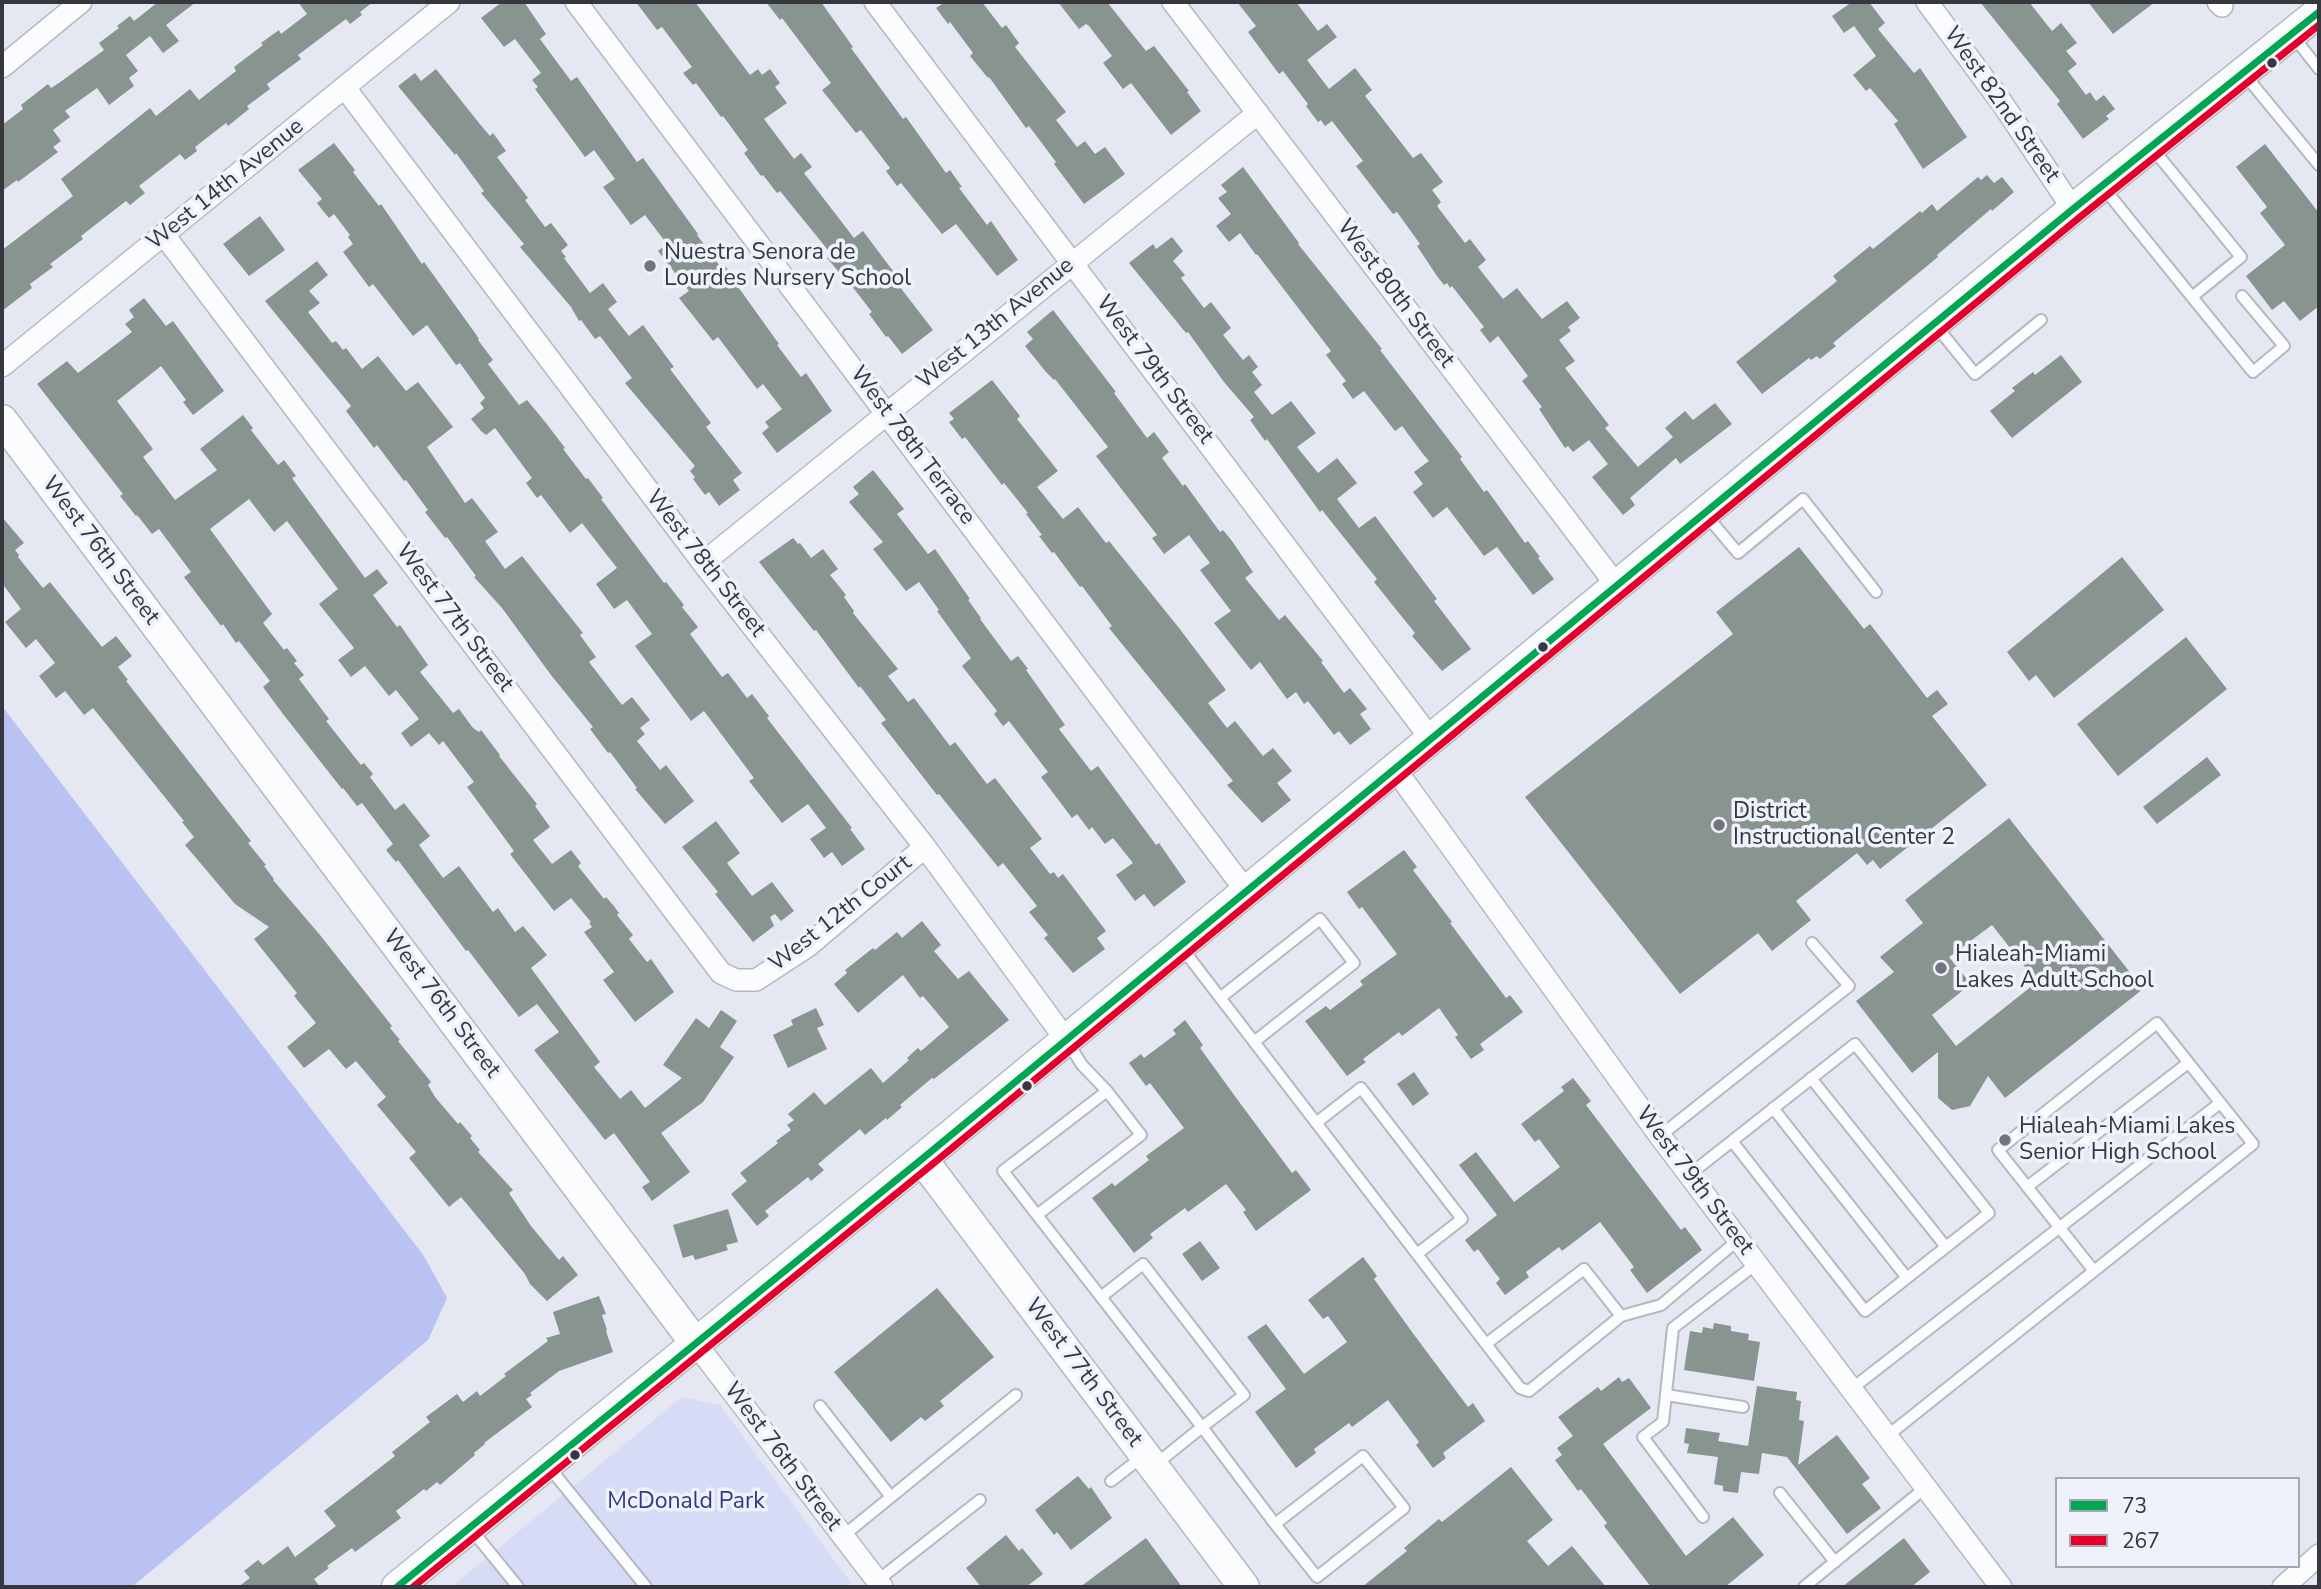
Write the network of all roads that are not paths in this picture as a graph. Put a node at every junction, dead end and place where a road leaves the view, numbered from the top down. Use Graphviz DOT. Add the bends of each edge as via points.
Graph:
graph roads {
  1 [pos="81,2"];
  2 [pos="449,2"];
  3 [pos="576,2"];
  4 [pos="875,2"];
  5 [pos="1173,2"];
  6 [pos="1927,2"];
  7 [pos="2319,12"];
  8 [pos="2292,34"];
  9 [pos="2,67"];
  10 [pos="2319,69"];
  11 [pos="2244,73"];
  12 [pos="345,88"];
  13 [pos="1258,113"];
  14 [pos="2151,147"];
  15 [pos="2319,165"];
  16 [pos="2102,186"];
  17 [pos="2073,209"];
  18 [pos="164,235"];
  19 [pos="1073,262"];
  20 [pos="2242,296"];
  21 [pos="2192,297"];
  22 [pos="2041,320"];
  23 [pos="1934,324"];
  24 [pos="2,366"];
  25 [pos="888,413"];
  26 [pos="2,419"];
  27 [pos="1705,513"];
  28 [pos="703,563"];
  29 [pos="1617,586"];
  30 [pos="1876,592"];
  31 [pos="1431,739"];
  32 [pos="1395,769"];
  33 [pos="925,847"];
  34 [pos="1246,891"];
  35 [pos="1812,943"];
  36 [pos="1180,946"];
  37 [pos="756,980"];
  38 [pos="1220,998"];
  39 [pos="1066,1040"];
  40 [pos="1254,1042"];
  41 [pos="2188,1063"];
  42 [pos="1811,1078"];
  43 [pos="1107,1091"];
  44 [pos="2220,1103"];
  45 [pos="1773,1108"];
  46 [pos="1316,1123"];
  47 [pos="1660,1136"];
  48 [pos="1731,1141"];
  49 [pos="922,1159"];
  50 [pos="1689,1175"];
  51 [pos="2027,1187"];
  52 [pos="1037,1215"];
  53 [pos="2060,1228"];
  54 [pos="1738,1240"];
  55 [pos="1946,1247"];
  56 [pos="1417,1254"];
  57 [pos="1756,1264"];
  58 [pos="2094,1271"];
  59 [pos="1907,1278"];
  60 [pos="1101,1297"];
  61 [pos="1621,1316"];
  62 [pos="696,1344"];
  63 [pos="1486,1344"];
  64 [pos="1850,1390"];
  65 [pos="1016,1395"];
  66 [pos="1666,1395"];
  67 [pos="820,1406"];
  68 [pos="1743,1407"];
  69 [pos="1202,1427"];
  70 [pos="1886,1437"];
  71 [pos="1149,1461"];
  72 [pos="547,1465"];
  73 [pos="1111,1481"];
  74 [pos="1925,1488"];
  75 [pos="1780,1493"];
  76 [pos="891,1497"];
  77 [pos="980,1500"];
  78 [pos="1703,1517"];
  79 [pos="1275,1524"];
  80 [pos="470,1528"];
  81 [pos="843,1536"];
  82 [pos="2319,1555"];
  83 [pos="1835,1562"];
  84 [pos="2295,1583"];
  85 [pos="879,1584"];
  86 [pos="516,1585"];
  87 [pos="397,1587"];
  88 [pos="646,1587"];
  89 [pos="1244,1587"];
  90 [pos="1804,1587"];
  91 [pos="2001,1587"];
  1 -- 9 [label="street"];
  2 -- 12 [label="street, West 14th Avenue"];
  3 -- 25 [label="street, West 78th Terrace"];
  4 -- 19 [label="street, West 79th Street"];
  5 -- 13 [label="street, West 80th Street"];
  6 -- 17 [label="street, West 82nd Street"];
  7 -- 8 [label="main road"];
  8 -- 10 [label="lane"];
  8 -- 11 [label="main road"];
  11 -- 14 [label="main road"];
  11 -- 15 [label="lane"];
  12 -- 18 [label="street, West 14th Avenue"];
  12 -- 28 [label="street, West 78th Street"];
  13 -- 19 [label="street, West 13th Avenue"];
  13 -- 29 [label="street, West 80th Street"];
  14 -- 16 [label="main road"];
  14 -- 21 [label="lane" via="2241,257"];
  16 -- 17 [label="main road"];
  16 -- 21 [label="lane"];
  17 -- 23 [label="main road"];
  18 -- 24 [label="street, West 14th Avenue"];
  18 -- 37 [label="street, West 77th Street" via="721,973 736,980"];
  19 -- 25 [label="street, West 13th Avenue"];
  19 -- 31 [label="street, West 79th Street"];
  20 -- 21 [label="lane" via="2284,346 2253,372"];
  22 -- 23 [label="lane" via="1975,374"];
  23 -- 27 [label="main road"];
  25 -- 28 [label="street, West 13th Avenue"];
  25 -- 34 [label="street, West 78th Terrace"];
  26 -- 62 [label="main road, West 76th Street"];
  27 -- 29 [label="main road"];
  27 -- 30 [label="lane" via="1738,553 1803,499"];
  28 -- 33 [label="street, West 78th Street"];
  29 -- 31 [label="main road"];
  31 -- 32 [label="main road"];
  32 -- 34 [label="main road"];
  32 -- 47 [label="street, West 79th Street"];
  33 -- 37 [label="street, West 12th Court" via="808,946"];
  33 -- 39 [label="street, West 78th Street"];
  34 -- 36 [label="main road"];
  35 -- 47 [label="lane" via="1849,986"];
  36 -- 38 [label="lane"];
  36 -- 39 [label="main road"];
  38 -- 40 [label="lane"];
  38 -- 40 [label="lane" via="1320,919 1354,963"];
  39 -- 43 [label="lane"];
  39 -- 49 [label="main road"];
  40 -- 46 [label="lane"];
  41 -- 44 [label="lane"];
  41 -- 51 [label="lane"];
  41 -- 51 [label="lane" via="2157,1023 1998,1150"];
  42 -- 45 [label="lane"];
  42 -- 55 [label="lane"];
  42 -- 55 [label="lane" via="1855,1044 1989,1213"];
  43 -- 52 [label="lane" via="1140,1135"];
  43 -- 52 [label="lane" via="1003,1171"];
  44 -- 53 [label="lane"];
  44 -- 58 [label="lane" via="2253,1144"];
  45 -- 48 [label="lane"];
  45 -- 59 [label="lane"];
  46 -- 56 [label="lane"];
  46 -- 56 [label="lane" via="1361,1088 1462,1219"];
  47 -- 50 [label="street, West 79th Street"];
  48 -- 50 [label="lane"];
  48 -- 59 [label="lane" via="1866,1311"];
  49 -- 62 [label="main road"];
  49 -- 71 [label="main road, West 77th Street"];
  50 -- 54 [label="street, West 79th Street"];
  51 -- 53 [label="lane"];
  52 -- 60 [label="lane"];
  53 -- 58 [label="lane"];
  53 -- 64 [label="lane"];
  54 -- 57 [label="street, West 79th Street"];
  54 -- 61 [label="lane" via="1661,1304"];
  55 -- 59 [label="lane"];
  56 -- 63 [label="lane"];
  57 -- 64 [label="street, West 79th Street"];
  57 -- 66 [label="lane" via="1673,1328"];
  58 -- 70 [label="lane"];
  60 -- 69 [label="lane"];
  60 -- 69 [label="lane" via="1143,1264 1244,1395"];
  61 -- 63 [label="lane" via="1584,1269"];
  61 -- 63 [label="lane" via="1530,1391 1520,1388"];
  62 -- 72 [label="main road"];
  62 -- 81 [label="street, West 76th Street"];
  64 -- 70 [label="street, West 79th Street"];
  65 -- 76 [label="lane"];
  66 -- 68 [label="lane"];
  66 -- 78 [label="lane" via="1663,1422 1643,1437"];
  67 -- 76 [label="lane"];
  69 -- 71 [label="lane"];
  69 -- 79 [label="lane"];
  70 -- 74 [label="street, West 79th Street"];
  71 -- 73 [label="lane"];
  71 -- 89 [label="main road, West 77th Street"];
  72 -- 80 [label="main road"];
  72 -- 88 [label="lane"];
  74 -- 83 [label="lane"];
  74 -- 91 [label="street, West 79th Street"];
  75 -- 83 [label="lane"];
  76 -- 81 [label="lane"];
  77 -- 85 [label="lane"];
  79 -- 79 [label="lane" via="1317,1577 1404,1508 1363,1456"];
  80 -- 86 [label="lane"];
  80 -- 87 [label="main road"];
  81 -- 85 [label="street, West 76th Street"];
  82 -- 84 [label="street"];
  83 -- 90 [label="lane"];
}
